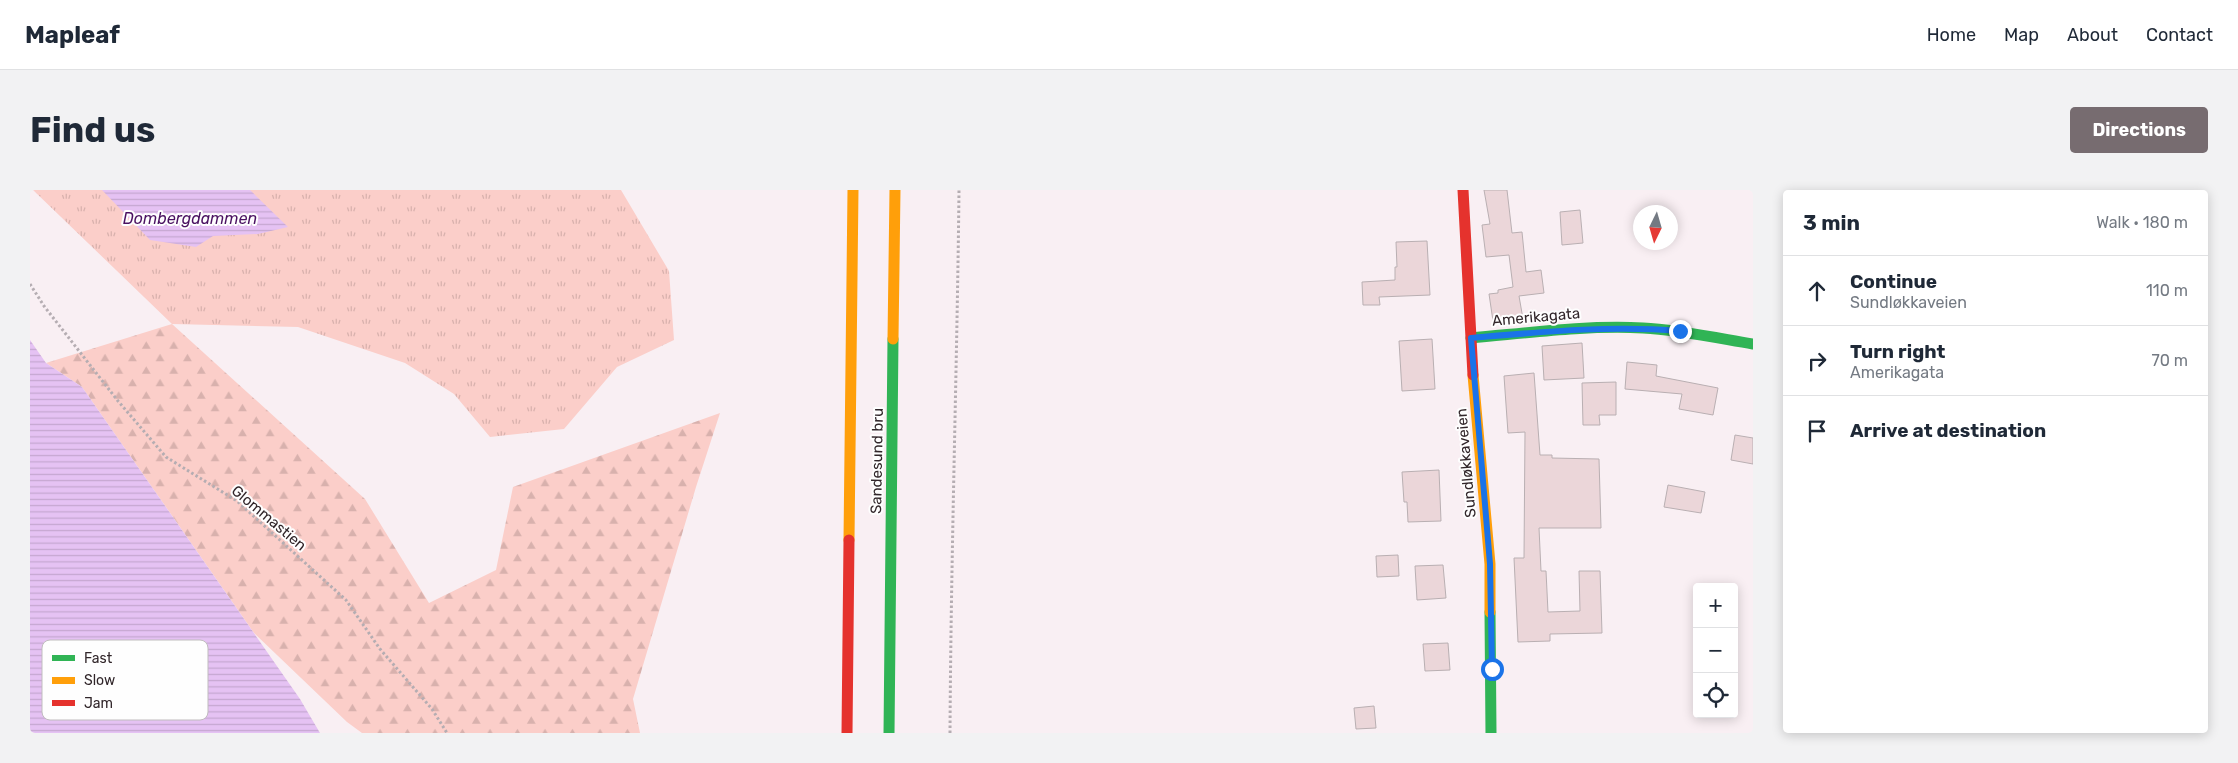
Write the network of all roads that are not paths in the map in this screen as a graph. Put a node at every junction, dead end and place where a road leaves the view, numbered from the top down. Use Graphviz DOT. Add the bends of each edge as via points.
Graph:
graph roads {
  1 [pos="853,190"];
  2 [pos="895,190"];
  3 [pos="1463,190"];
  4 [pos="1471,338"];
  5 [pos="1753,344"];
  6 [pos="848,733"];
  7 [pos="889,733"];
  8 [pos="1491,733"];
  1 -- 6 [label="main road, Sandesund bru"];
  2 -- 7 [label="main road, Sandesund bru"];
  3 -- 4 [label="main road, Sundløkkaveien"];
  4 -- 5 [label="main road, Amerikagata" via="1591,328 1642,328"];
  4 -- 8 [label="main road, Sundløkkaveien" via="1490,564"];
}
